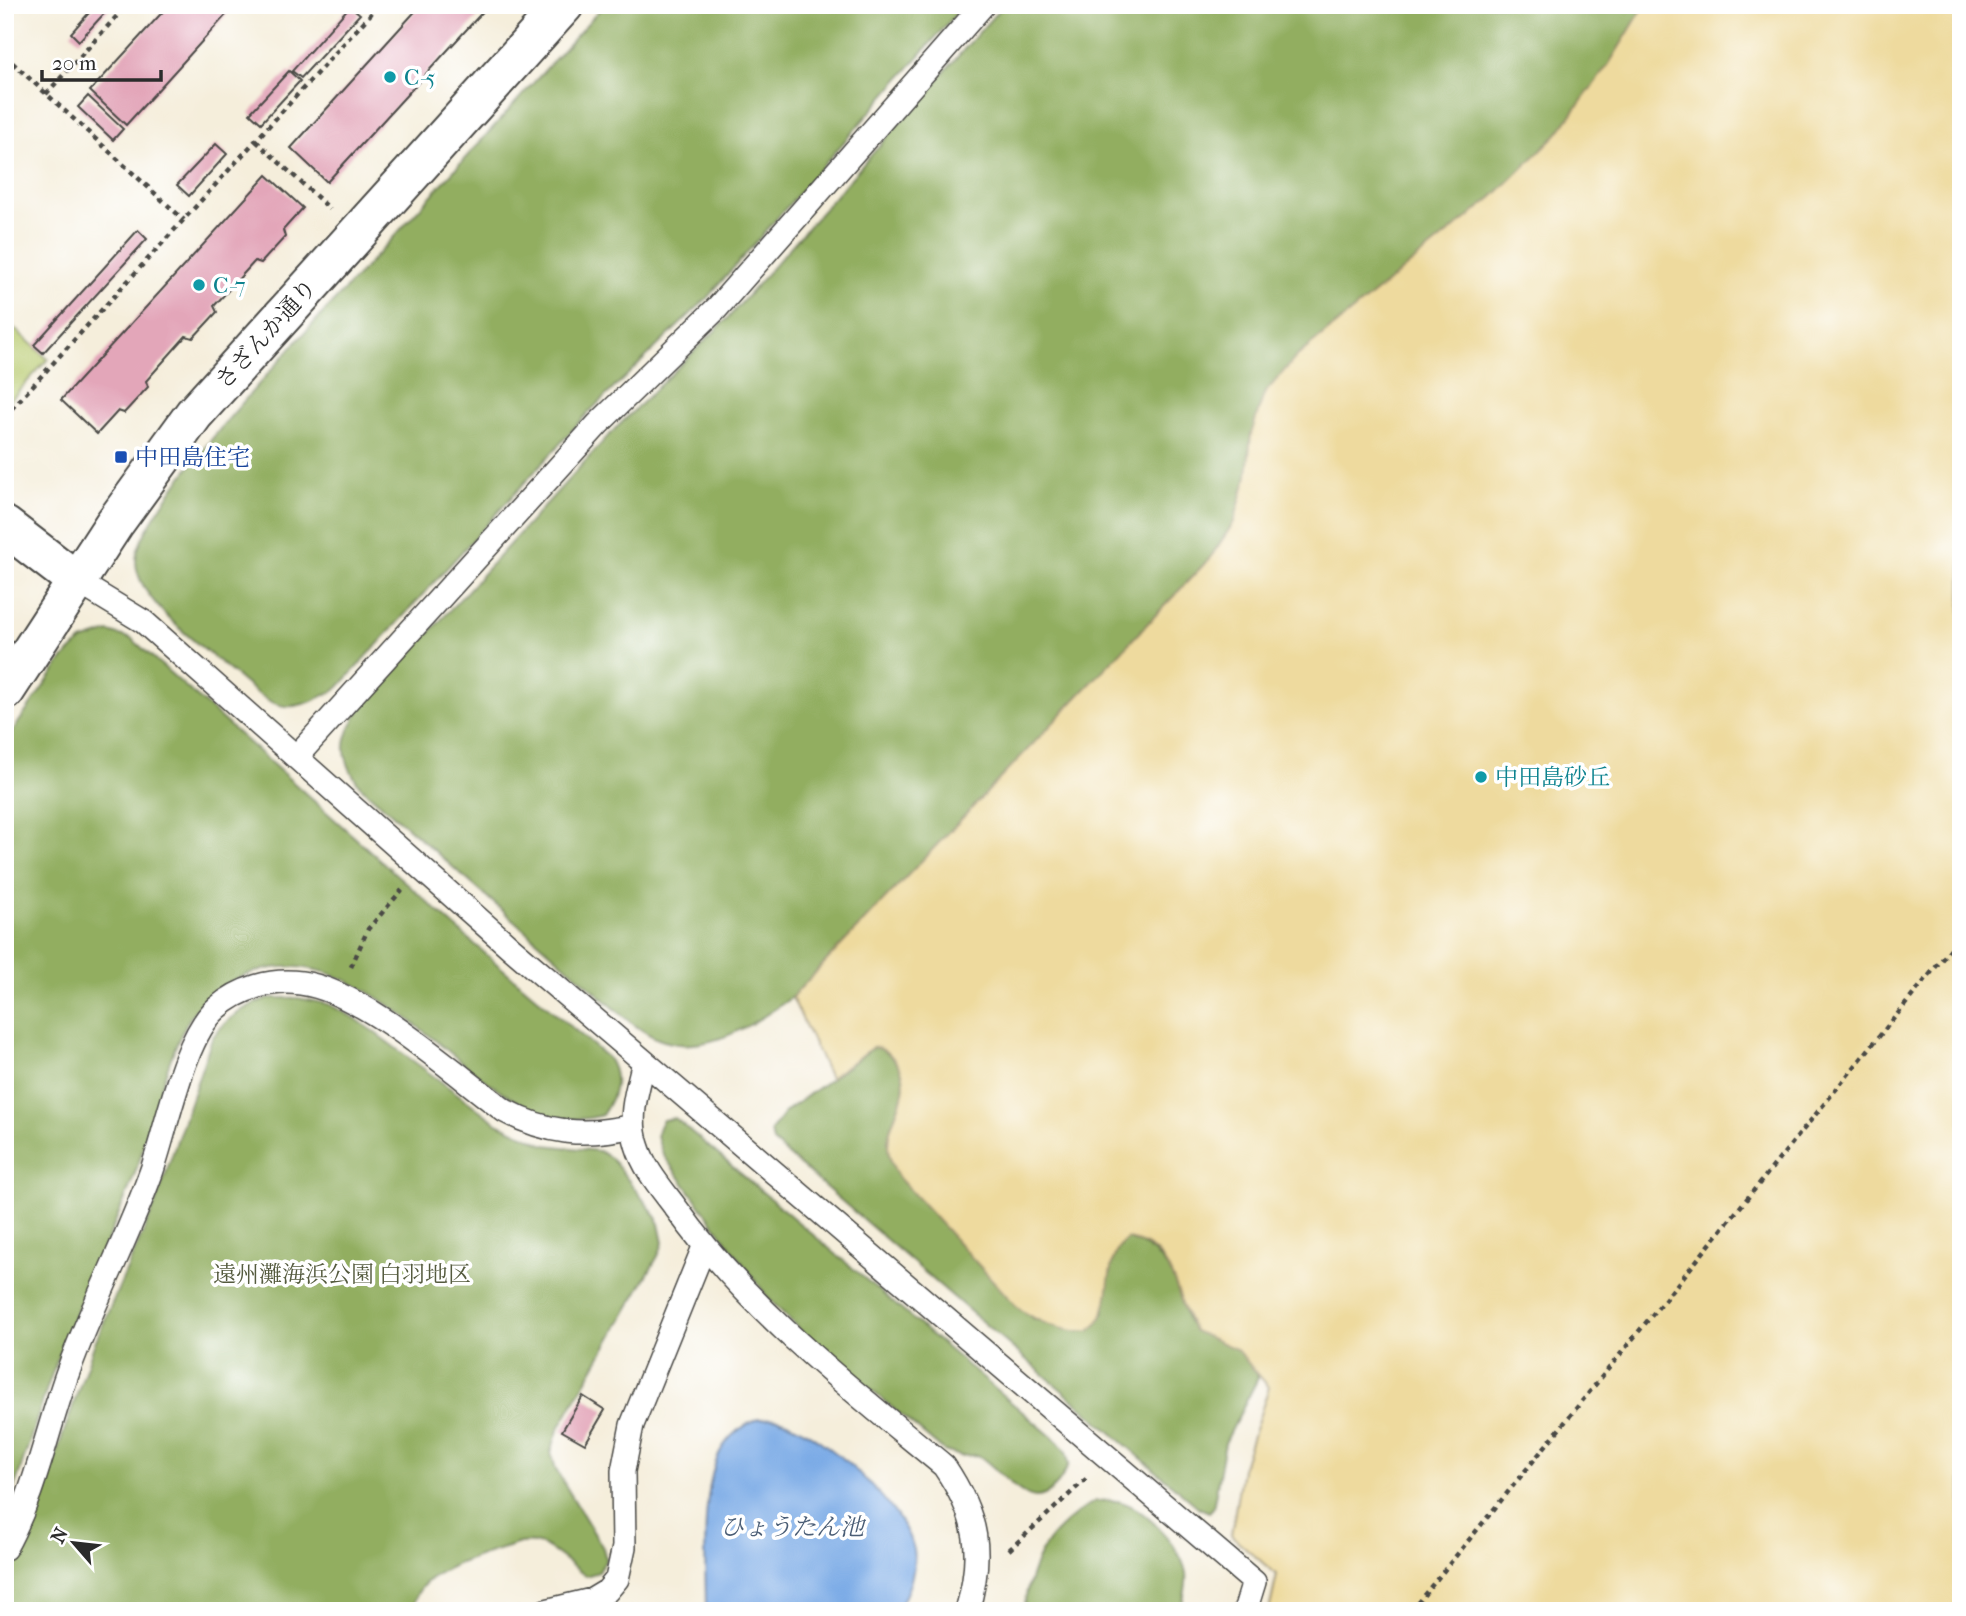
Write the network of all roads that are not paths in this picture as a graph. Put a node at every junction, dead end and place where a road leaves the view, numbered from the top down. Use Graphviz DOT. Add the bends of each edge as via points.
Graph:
graph roads {
  1 [pos="564,5"];
  2 [pos="983,5"];
  3 [pos="5,526"];
  4 [pos="78,582"];
  5 [pos="5,691"];
  6 [pos="296,757"];
  7 [pos="644,1062"];
  8 [pos="633,1126"];
  9 [pos="704,1247"];
  10 [pos="5,1548"];
  11 [pos="546,1611"];
  12 [pos="967,1611"];
  13 [pos="1245,1611"];
  1 -- 4 [label="street, さざんか通り" via="194,414"];
  2 -- 6 [label="lane" via="717,308 598,424"];
  3 -- 4 [label="street"];
  4 -- 5 [label="street, さざんか通り"];
  4 -- 6 [label="lane" via="144,622"];
  6 -- 7 [label="lane"];
  7 -- 8 [label="lane"];
  7 -- 13 [label="lane" via="1254,1582"];
  8 -- 9 [label="lane" via="646,1166"];
  8 -- 10 [label="lane" via="573,1134 526,1122 363,1005 339,993 300,982 266,983 240,992 216,1008 198,1030 151,1174 81,1336 33,1482"];
  9 -- 11 [label="lane" via="632,1425 623,1471 623,1563 617,1579 592,1600"];
  9 -- 12 [label="lane" via="794,1341 944,1466 973,1521 978,1552"];
}
